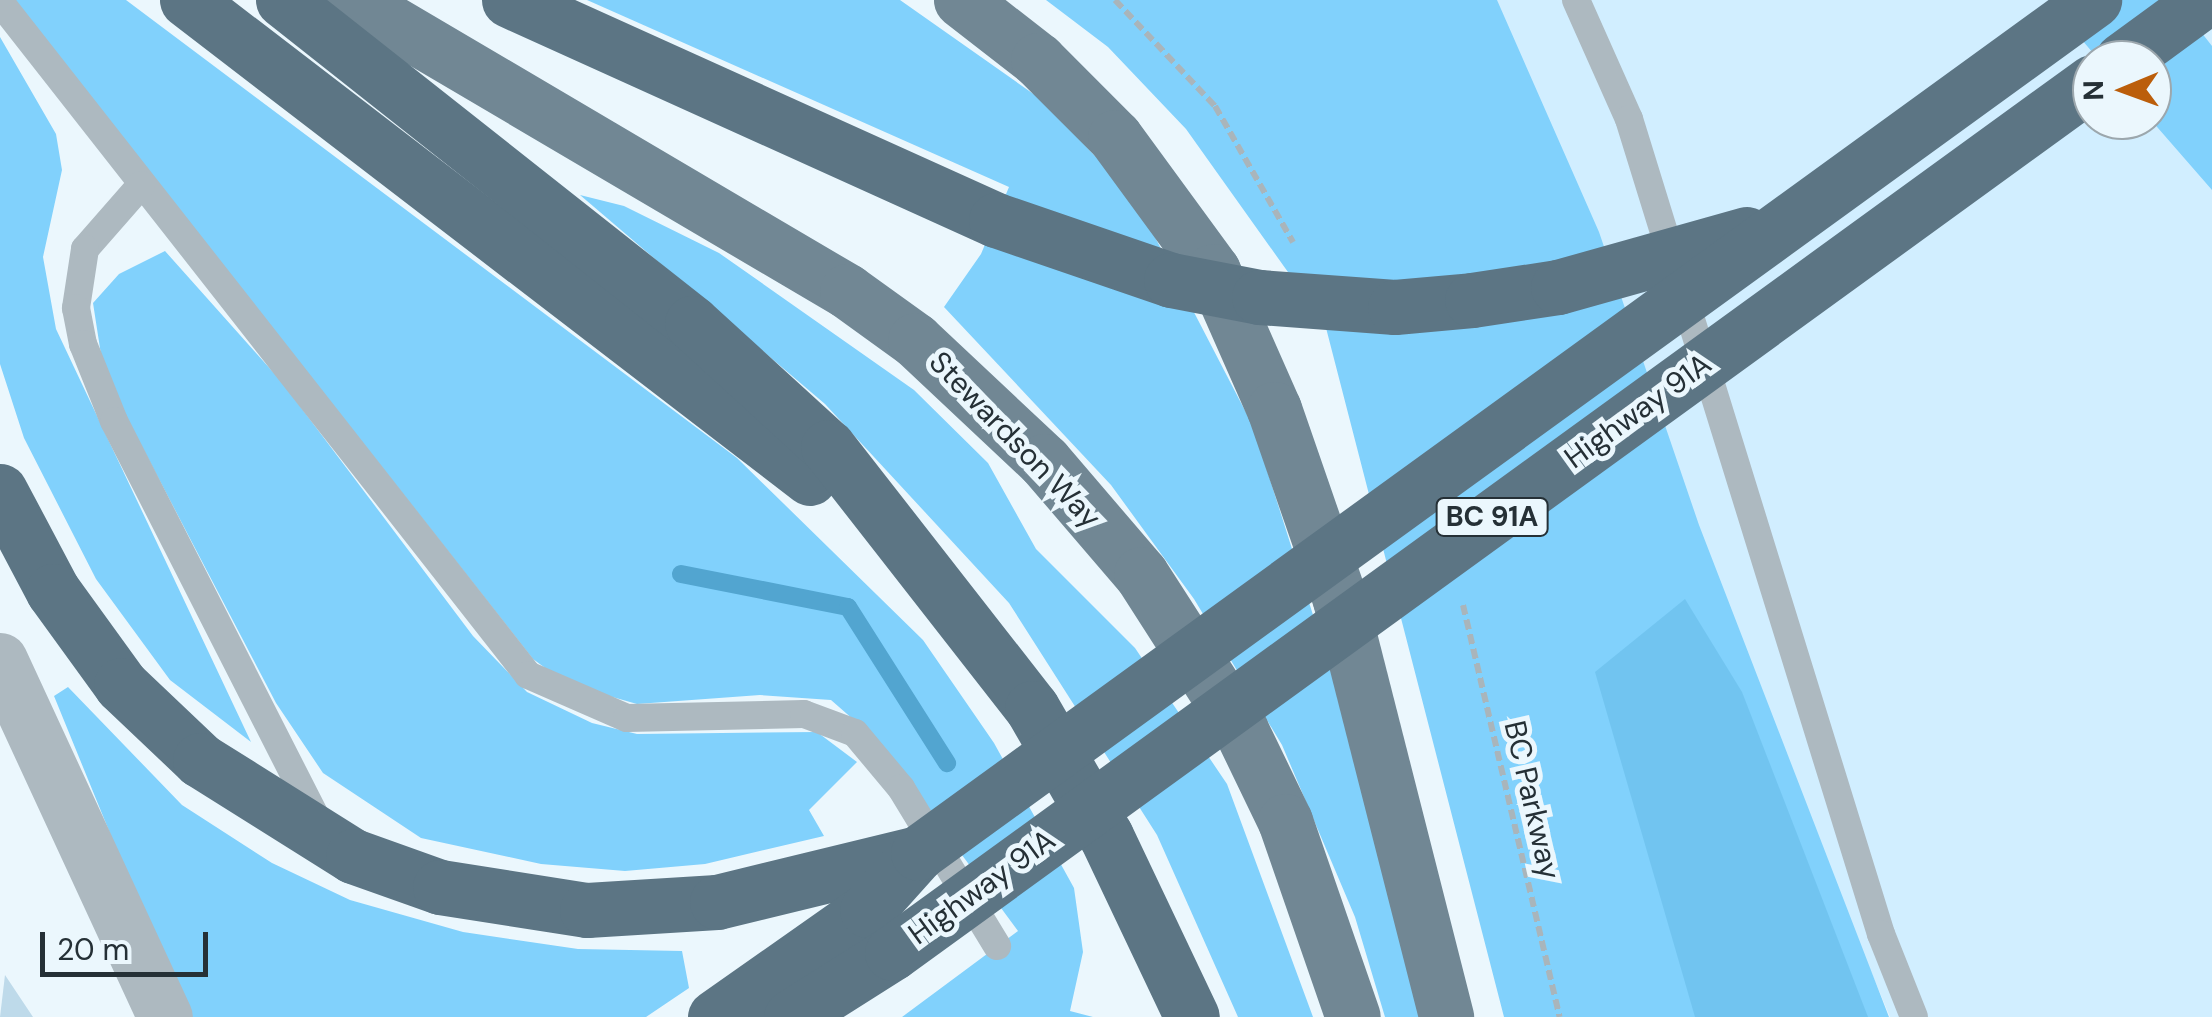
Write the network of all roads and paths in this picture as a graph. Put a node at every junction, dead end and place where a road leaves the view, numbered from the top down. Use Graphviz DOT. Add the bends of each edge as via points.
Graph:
graph roads {
  1 [pos="187,0"];
  2 [pos="283,0"];
  3 [pos="353,0"];
  4 [pos="509,0"];
  5 [pos="961,0"];
  6 [pos="1116,0"];
  7 [pos="1576,0"];
  8 [pos="2094,0"];
  9 [pos="2204,0"];
  10 [pos="0,2"];
  11 [pos="2149,40"];
  12 [pos="2072,96"];
  13 [pos="141,185"];
  14 [pos="1788,222"];
  15 [pos="1300,254"];
  16 [pos="0,492"];
  17 [pos="1460,594"];
  18 [pos="995,658"];
  19 [pos="0,660"];
  20 [pos="329,842"];
  21 [pos="1112,848"];
  22 [pos="966,894"];
  23 [pos="868,911"];
  24 [pos="997,946"];
  25 [pos="165,1017"];
  26 [pos="715,1017"];
  27 [pos="791,1017"];
  28 [pos="824,1017"];
  29 [pos="1192,1017"];
  30 [pos="1353,1017"];
  31 [pos="1446,1017"];
  32 [pos="1560,1017"];
  33 [pos="1914,1017"];
  1 -- 18 [label="highway" via="806,474"];
  2 -- 18 [label="highway" via="565,219 814,435"];
  3 -- 30 [label="main road, Stewardson Way" via="847,291 915,340 1044,461 1141,574 1241,730 1285,821"];
  4 -- 14 [label="highway" via="996,220 1171,280 1258,297 1395,306 1558,287"];
  5 -- 31 [label="main road" via="1038,60 1115,137 1213,272 1274,409 1340,600"];
  6 -- 15 [label="path" via="1216,106"];
  7 -- 33 [label="lane" via="1628,119 1880,934"];
  8 -- 14 [label="highway, BC 91A"];
  9 -- 11 [label="highway"];
  10 -- 13 [label="lane"];
  12 -- 23 [label="highway, Highway 91A / BC 91A"];
  13 -- 20 [label="lane" via="85,249 76,308 83,344 114,421"];
  13 -- 22 [label="lane" via="528,675 627,718 775,712 833,721 855,733 901,788"];
  14 -- 23 [label="highway, BC 91A" via="918,853"];
  16 -- 20 [label="highway" via="53,591 122,685 200,760"];
  17 -- 32 [label="path, BC Parkway"];
  18 -- 21 [label="highway"];
  19 -- 25 [label="street"];
  20 -- 23 [label="highway" via="440,887 587,910 717,902"];
  21 -- 22 [label="lane" via="1060,836"];
  21 -- 29 [label="highway"];
  22 -- 24 [label="lane"];
  23 -- 26 [label="highway"];
  23 -- 27 [label="highway"];
  23 -- 28 [label="highway"];
}
